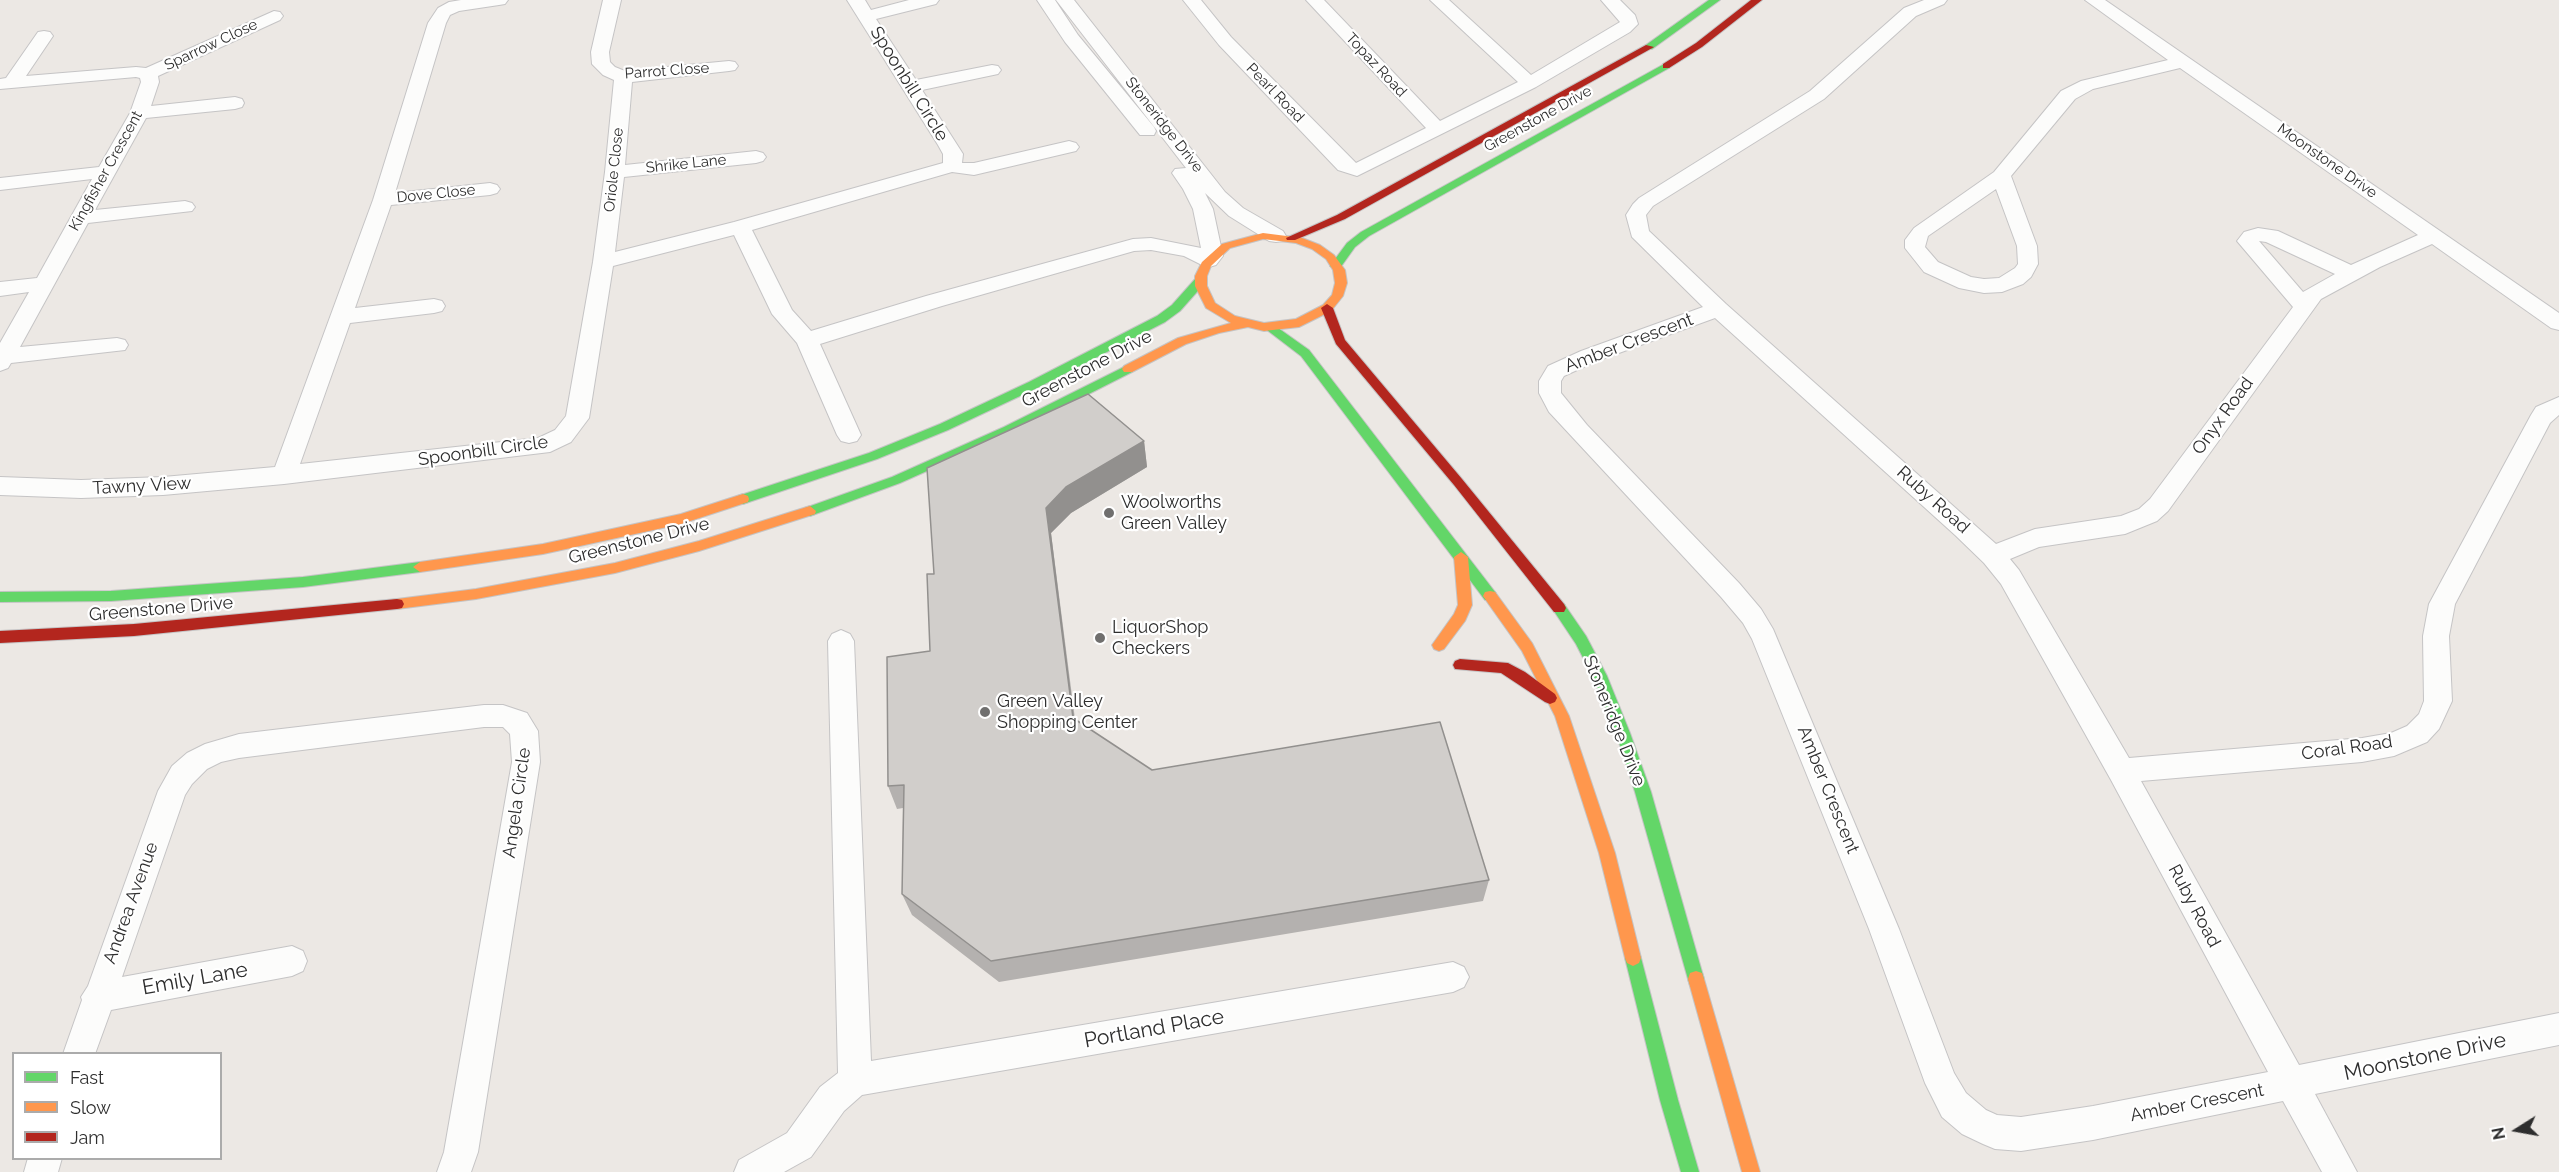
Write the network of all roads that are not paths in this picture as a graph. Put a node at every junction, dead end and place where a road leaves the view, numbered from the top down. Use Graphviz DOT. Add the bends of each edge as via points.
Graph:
graph roads {
  1 [pos="499,0"];
  2 [pos="612,0"];
  3 [pos="930,0"];
  4 [pos="1046,0"];
  5 [pos="1065,0"];
  6 [pos="1192,0"];
  7 [pos="1315,0"];
  8 [pos="1439,0"];
  9 [pos="1610,0"];
  10 [pos="1715,0"];
  11 [pos="1757,0"];
  12 [pos="1938,0"];
  13 [pos="2094,0"];
  14 [pos="861,8"];
  15 [pos="274,16"];
  16 [pos="44,36"];
  17 [pos="2182,62"];
  18 [pos="729,66"];
  19 [pos="992,70"];
  20 [pos="147,74"];
  21 [pos="623,77"];
  22 [pos="6,83"];
  23 [pos="1530,83"];
  24 [pos="911,87"];
  25 [pos="235,103"];
  26 [pos="139,113"];
  27 [pos="1438,130"];
  28 [pos="1069,147"];
  29 [pos="756,157"];
  30 [pos="952,166"];
  31 [pos="105,172"];
  32 [pos="615,172"];
  33 [pos="2001,176"];
  34 [pos="0,184"];
  35 [pos="490,189"];
  36 [pos="383,200"];
  37 [pos="184,207"];
  38 [pos="80,218"];
  39 [pos="740,227"];
  40 [pos="2433,236"];
  41 [pos="1284,237"];
  42 [pos="1211,258"];
  43 [pos="603,262"];
  44 [pos="1336,266"];
  45 [pos="2351,273"];
  46 [pos="1200,281"];
  47 [pos="43,284"];
  48 [pos="0,289"];
  49 [pos="2303,305"];
  50 [pos="434,306"];
  51 [pos="1327,308"];
  52 [pos="1718,309"];
  53 [pos="341,317"];
  54 [pos="2559,323"];
  55 [pos="1245,324"];
  56 [pos="1271,327"];
  57 [pos="807,340"];
  58 [pos="117,345"];
  59 [pos="2,360"];
  60 [pos="2559,405"];
  61 [pos="849,435"];
  62 [pos="284,475"];
  63 [pos="1458,482"];
  64 [pos="0,486"];
  65 [pos="1463,510"];
  66 [pos="1993,556"];
  67 [pos="1461,557"];
  68 [pos="0,597"];
  69 [pos="0,637"];
  70 [pos="841,641"];
  71 [pos="1439,645"];
  72 [pos="1460,665"];
  73 [pos="1554,701"];
  74 [pos="197,761"];
  75 [pos="2121,771"];
  76 [pos="292,961"];
  77 [pos="1453,977"];
  78 [pos="98,997"];
  79 [pos="2559,1029"];
  80 [pos="79,1052"];
  81 [pos="855,1080"];
  82 [pos="2291,1084"];
  83 [pos="454,1172"];
  84 [pos="751,1172"];
  85 [pos="1690,1172"];
  86 [pos="1751,1172"];
  87 [pos="2340,1172"];
  1 -- 36 [label="street" via="455,6 444,12 437,23"];
  2 -- 21 [label="street, Parrot Close" via="600,58 605,68"];
  3 -- 14 [label="street"];
  4 -- 42 [label="street, Stoneridge Drive" via="1071,38 1193,188 1203,209"];
  5 -- 41 [label="street, Stoneridge Drive" via="1218,196 1236,212"];
  6 -- 27 [label="street, Pearl Road" via="1225,41 1345,166 1358,170 1367,167"];
  7 -- 27 [label="street, Topaz Road"];
  8 -- 23 [label="street"];
  9 -- 23 [label="street" via="1629,19 1629,24"];
  10 -- 41 [label="main road, Greenstone Drive" via="1616,66 1341,217"];
  11 -- 44 [label="main road, Greenstone Drive" via="1699,45 1652,74 1365,234"];
  12 -- 52 [label="street, Ruby Road" via="1910,12 1817,95 1640,208 1638,233"];
  13 -- 17 [label="street, Moonstone Drive"];
  14 -- 24 [label="street, Spoonbill Circle"];
  15 -- 20 [label="street, Sparrow Close"];
  16 -- 22 [label="street"];
  17 -- 33 [label="street" via="2076,90 2054,110"];
  17 -- 40 [label="street, Moonstone Drive"];
  18 -- 21 [label="street, Parrot Close"];
  19 -- 24 [label="street"];
  20 -- 22 [label="street"];
  20 -- 26 [label="street, Kingfisher Crescent" via="150,82"];
  21 -- 32 [label="street, Oriole Close"];
  23 -- 27 [label="street"];
  24 -- 30 [label="street, Spoonbill Circle" via="953,154"];
  25 -- 26 [label="street"];
  26 -- 31 [label="street, Kingfisher Crescent"];
  28 -- 30 [label="street" via="974,169"];
  29 -- 32 [label="street, Shrike Lane"];
  30 -- 39 [label="street, Spoonbill Circle"];
  31 -- 34 [label="street"];
  31 -- 38 [label="street, Kingfisher Crescent"];
  32 -- 43 [label="street, Oriole Close"];
  33 -- 33 [label="street" via="2027,246 2028,264 2024,272 2002,285 1984,286 1966,283 1931,267 1915,248 1915,240"];
  35 -- 36 [label="street, Dove Close"];
  36 -- 53 [label="street"];
  37 -- 38 [label="street"];
  38 -- 47 [label="street, Kingfisher Crescent"];
  39 -- 43 [label="street, Spoonbill Circle"];
  39 -- 57 [label="street" via="783,314"];
  40 -- 45 [label="street, Onyx Road"];
  40 -- 54 [label="street, Moonstone Drive"];
  41 -- 42 [label="main road" via="1237,241"];
  41 -- 44 [label="main road" via="1322,250"];
  42 -- 46 [label="main road"];
  42 -- 57 [label="street" via="1151,244 1133,245"];
  43 -- 62 [label="street, Spoonbill Circle" via="577,418 563,436 542,446"];
  44 -- 51 [label="main road" via="1340,288"];
  45 -- 49 [label="street, Onyx Road" via="2320,288"];
  45 -- 49 [label="street" via="2271,236 2251,237 2247,241"];
  46 -- 55 [label="main road" via="1203,295 1214,309"];
  46 -- 68 [label="main road, Greenstone Drive" via="1161,319 1033,386 873,456 681,519 543,549 303,582 111,596"];
  47 -- 48 [label="street"];
  47 -- 59 [label="street, Kingfisher Crescent"];
  49 -- 66 [label="street, Onyx Road" via="2160,506 2126,525 2035,538"];
  50 -- 53 [label="street"];
  51 -- 56 [label="main road" via="1306,321"];
  51 -- 63 [label="main road, Stoneridge Drive" via="1340,341"];
  52 -- 66 [label="street, Ruby Road"];
  52 -- 82 [label="street, Amber Crescent" via="1556,371 1550,381 1550,393 1579,431 1730,590 1764,636 1880,918 1941,1083 1954,1105 1974,1122 1995,1132 2021,1134"];
  53 -- 62 [label="street"];
  55 -- 56 [label="main road"];
  55 -- 69 [label="main road, Greenstone Drive" via="1182,341 1027,421 896,480 721,539 615,568 476,594 368,608 166,628"];
  56 -- 67 [label="main road" via="1305,353"];
  57 -- 61 [label="street"];
  58 -- 59 [label="street"];
  60 -- 75 [label="street, Coral Road" via="2544,413 2539,421 2442,604 2436,636 2438,701 2429,721 2417,734 2394,744 2362,750"];
  62 -- 64 [label="street, Tawny View" via="164,486"];
  63 -- 65 [label="main road"];
  63 -- 86 [label="main road, Stoneridge Drive" via="1563,613 1604,686 1643,792"];
  66 -- 75 [label="street, Ruby Road" via="2021,594"];
  67 -- 71 [label="main road" via="1465,605"];
  67 -- 73 [label="main road" via="1533,644"];
  70 -- 81 [label="street"];
  72 -- 73 [label="main road" via="1495,665 1512,671"];
  73 -- 85 [label="main road" via="1607,853"];
  74 -- 78 [label="street, Andrea Avenue" via="172,791"];
  74 -- 83 [label="street, Angela Circle" via="239,746 484,716 517,721 524,731 526,762 461,1152"];
  75 -- 82 [label="street, Ruby Road"];
  76 -- 78 [label="street, Emily Lane"];
  77 -- 81 [label="street, Portland Place"];
  78 -- 80 [label="street, Andrea Avenue"];
  79 -- 82 [label="street, Moonstone Drive"];
  81 -- 84 [label="street, Portland Place" via="832,1099 799,1145"];
  82 -- 87 [label="street, Ruby Road"];
}
